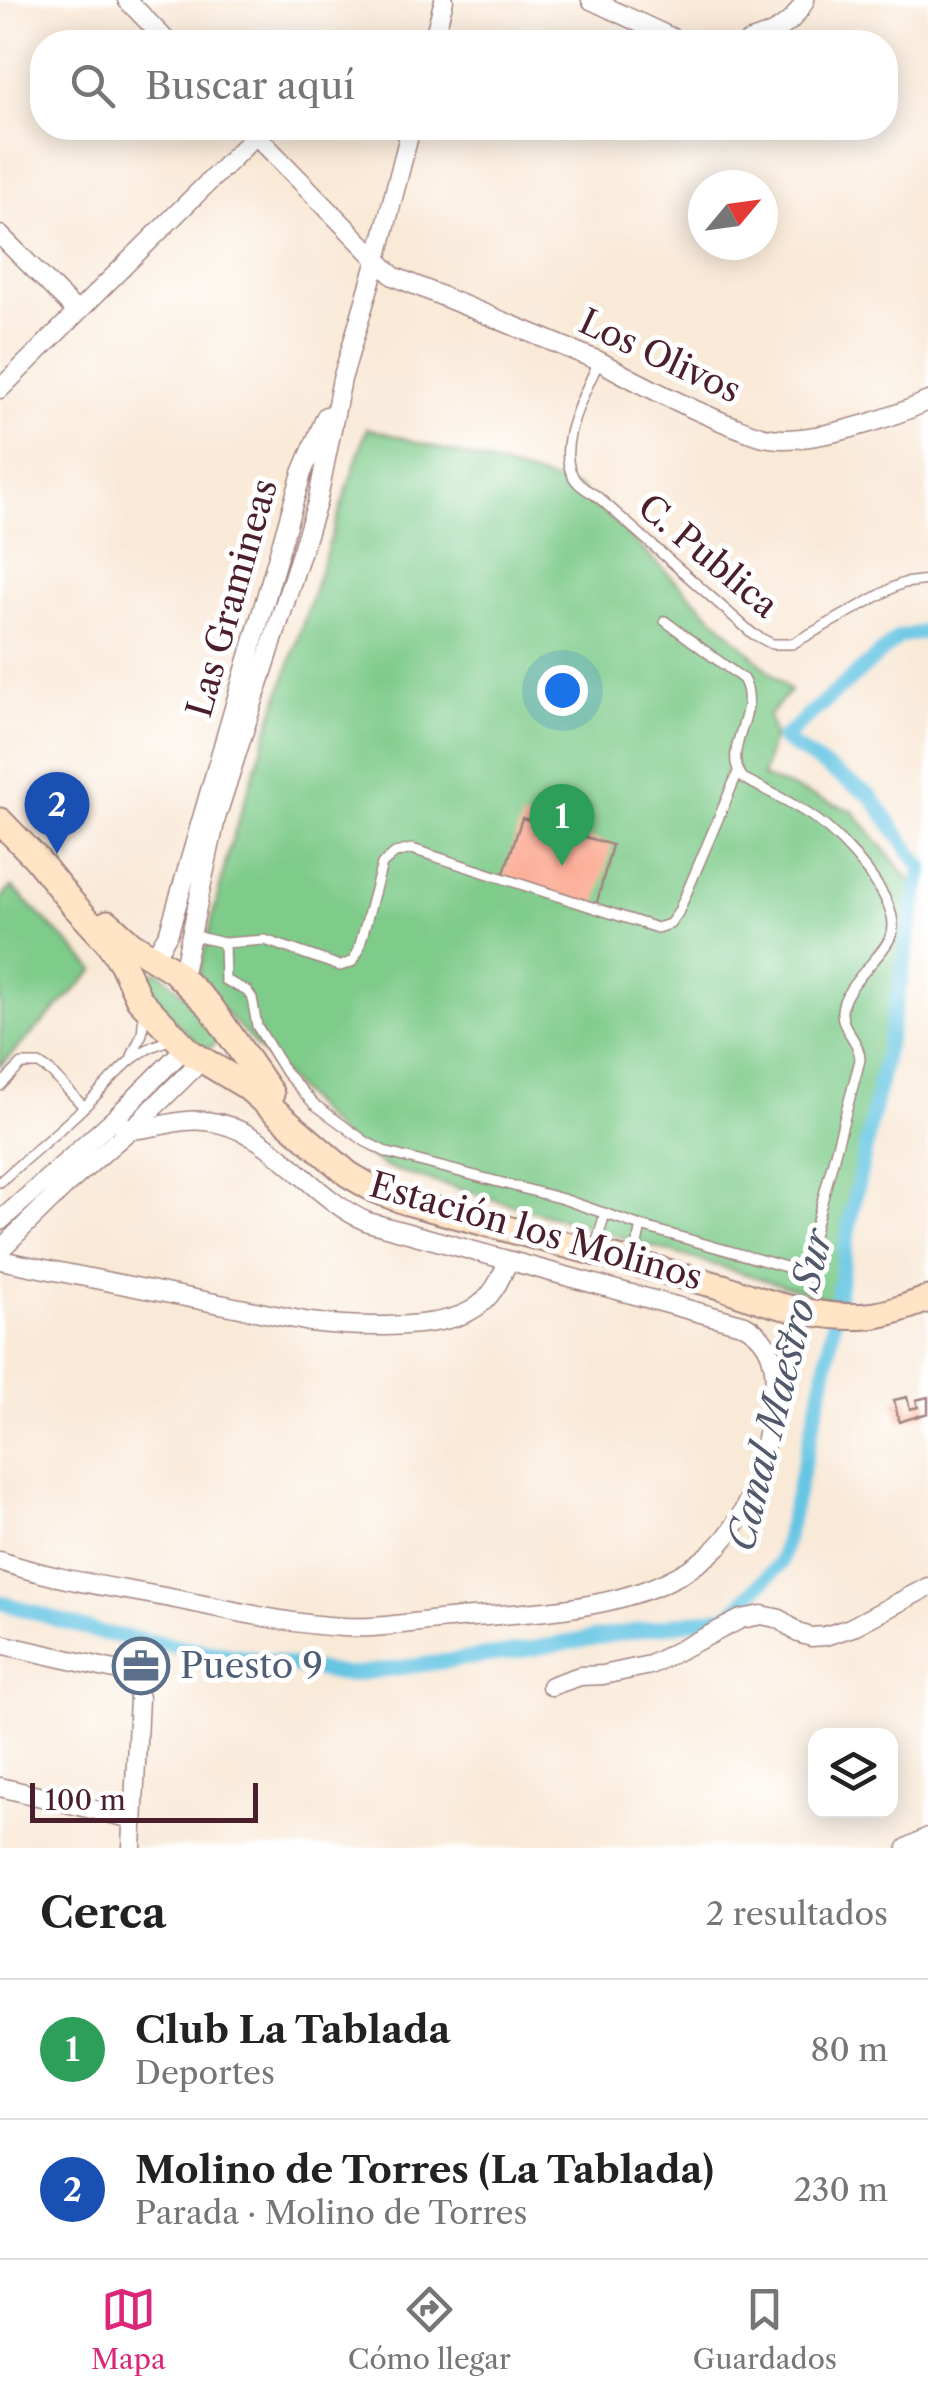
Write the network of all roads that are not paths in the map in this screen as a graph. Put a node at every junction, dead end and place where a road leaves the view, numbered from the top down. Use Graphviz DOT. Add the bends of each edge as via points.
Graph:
graph roads {
  1 [pos="127,0"];
  2 [pos="444,0"];
  3 [pos="592,0"];
  4 [pos="806,0"];
  5 [pos="156,30"];
  6 [pos="436,30"];
  7 [pos="656,30"];
  8 [pos="780,30"];
  9 [pos="243,140"];
  10 [pos="261,140"];
  11 [pos="408,140"];
  12 [pos="0,235"];
  13 [pos="377,260"];
  14 [pos="78,312"];
  15 [pos="599,360"];
  16 [pos="0,388"];
  17 [pos="928,401"];
  18 [pos="928,580"];
  19 [pos="665,621"];
  20 [pos="738,772"];
  21 [pos="0,820"];
  22 [pos="36,858"];
  23 [pos="196,869"];
  24 [pos="190,935"];
  25 [pos="224,943"];
  26 [pos="154,957"];
  27 [pos="182,977"];
  28 [pos="140,1000"];
  29 [pos="224,1024"];
  30 [pos="187,1049"];
  31 [pos="130,1058"];
  32 [pos="0,1086"];
  33 [pos="84,1107"];
  34 [pos="122,1124"];
  35 [pos="299,1130"];
  36 [pos="0,1182"];
  37 [pos="605,1213"];
  38 [pos="0,1221"];
  39 [pos="641,1226"];
  40 [pos="510,1231"];
  41 [pos="594,1251"];
  42 [pos="2,1254"];
  43 [pos="508,1261"];
  44 [pos="633,1262"];
  45 [pos="748,1297"];
  46 [pos="928,1299"];
  47 [pos="0,1561"];
  48 [pos="928,1587"];
  49 [pos="0,1644"];
  50 [pos="551,1686"];
  51 [pos="0,1787"];
  52 [pos="132,1819"];
  53 [pos="928,1837"];
  54 [pos="132,1848"];
  55 [pos="907,1848"];
  1 -- 5 [label="street"];
  2 -- 6 [label="street"];
  3 -- 7 [label="street"];
  4 -- 8 [label="street"];
  9 -- 14 [label="street"];
  10 -- 13 [label="street, Los Olivos"];
  11 -- 13 [label="street, Las Gramineas"];
  12 -- 14 [label="street"];
  13 -- 15 [label="street, Los Olivos" via="402,281"];
  13 -- 23 [label="street, Las Gramineas" via="342,378 317,503"];
  14 -- 16 [label="street"];
  15 -- 17 [label="street, Los Olivos" via="714,418 773,439 850,428"];
  15 -- 18 [label="lane, C. Publica" via="566,451 578,483 753,634 792,644 894,587"];
  19 -- 20 [label="lane" via="750,691 734,762"];
  20 -- 25 [label="lane" via="670,924 657,928 412,849 382,864 352,962 340,966 265,940"];
  20 -- 39 [label="lane" via="819,821 864,867 884,896 892,934 844,998 845,1028 860,1060 802,1265 793,1270"];
  21 -- 22 [label="main road"];
  22 -- 26 [label="main road" via="124,939"];
  22 -- 28 [label="main road" via="114,949"];
  23 -- 24 [label="street"];
  23 -- 26 [label="street"];
  24 -- 25 [label="lane"];
  24 -- 27 [label="street"];
  25 -- 37 [label="lane" via="225,980 247,991 257,1026 286,1073 339,1124 388,1153"];
  26 -- 27 [label="main road"];
  26 -- 28 [label="main road" via="135,979"];
  27 -- 29 [label="main road"];
  28 -- 30 [label="main road"];
  28 -- 31 [label="lane" via="144,1026"];
  29 -- 30 [label="main road" via="228,1035 214,1055"];
  29 -- 35 [label="main road"];
  30 -- 31 [label="lane" via="153,1046"];
  30 -- 34 [label="street"];
  30 -- 35 [label="main road"];
  31 -- 33 [label="lane"];
  32 -- 33 [label="lane" via="22,1064 38,1064"];
  33 -- 36 [label="lane"];
  34 -- 38 [label="street"];
  34 -- 42 [label="street"];
  34 -- 43 [label="street, Estación los Molinos" via="146,1129 187,1120 235,1126 355,1216"];
  35 -- 40 [label="main road" via="336,1166 375,1190"];
  37 -- 39 [label="lane"];
  37 -- 41 [label="lane"];
  39 -- 44 [label="lane"];
  40 -- 41 [label="main road"];
  40 -- 45 [label="main road"];
  41 -- 44 [label="main road"];
  42 -- 43 [label="street" via="354,1326 462,1314 496,1288"];
  43 -- 47 [label="street, Estación los Molinos" via="745,1325 766,1343 775,1390 754,1489 718,1546 696,1564 663,1582 582,1607 349,1628 55,1577"];
  44 -- 45 [label="main road"];
  45 -- 46 [label="main road" via="844,1316"];
  48 -- 50 [label="street" via="825,1636 798,1633 762,1614 650,1665"];
  49 -- 52 [label="street" via="119,1671 135,1682"];
  51 -- 52 [label="street"];
  52 -- 54 [label="street"];
  53 -- 55 [label="street"];
}
